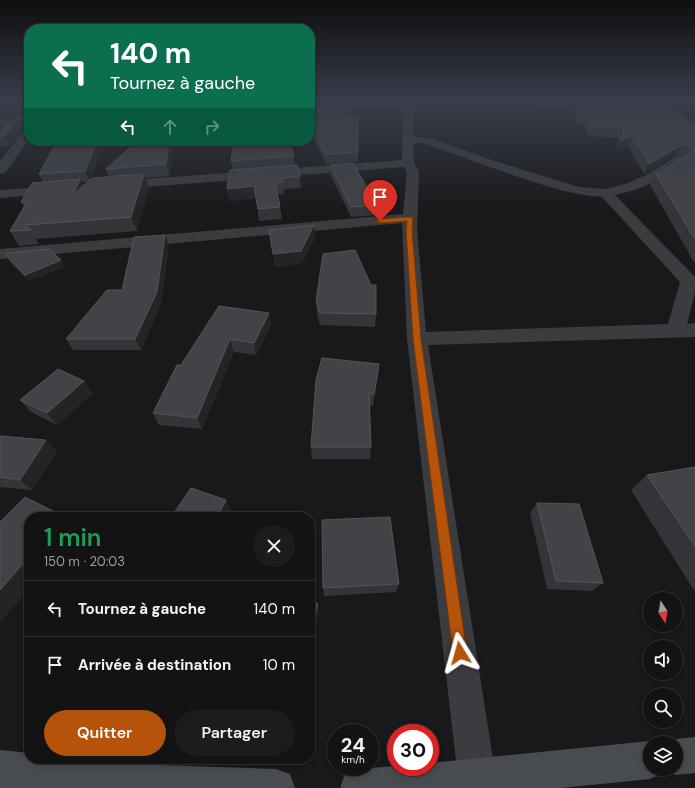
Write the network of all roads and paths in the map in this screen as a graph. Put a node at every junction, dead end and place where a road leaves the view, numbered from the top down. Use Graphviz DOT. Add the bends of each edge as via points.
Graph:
graph roads {
  1 [pos="20,137"];
  2 [pos="408,137"];
  3 [pos="413,137"];
  4 [pos="407,146"];
  5 [pos="687,159"];
  6 [pos="0,170"];
  7 [pos="102,186"];
  8 [pos="71,189"];
  9 [pos="606,193"];
  10 [pos="0,194"];
  11 [pos="410,218"];
  12 [pos="0,254"];
  13 [pos="692,282"];
  14 [pos="686,330"];
  15 [pos="417,339"];
  16 [pos="695,755"];
  17 [pos="683,756"];
  18 [pos="643,761"];
  19 [pos="0,769"];
  20 [pos="477,778"];
  21 [pos="276,788"];
  22 [pos="359,788"];
  1 -- 6 [label="street"];
  2 -- 4 [label="street"];
  3 -- 4 [label="path"];
  4 -- 7 [label="street"];
  4 -- 9 [label="street" via="416,139 426,140 557,185 580,191"];
  4 -- 11 [label="street" via="413,172"];
  5 -- 9 [label="street" via="630,187"];
  8 -- 10 [label="street"];
  9 -- 13 [label="street"];
  11 -- 12 [label="street"];
  11 -- 15 [label="street"];
  13 -- 14 [label="street"];
  14 -- 15 [label="street"];
  15 -- 20 [label="street"];
  16 -- 17 [label="main road"];
  18 -- 20 [label="main road"];
  19 -- 21 [label="main road" via="129,783"];
  20 -- 22 [label="main road"];
}
